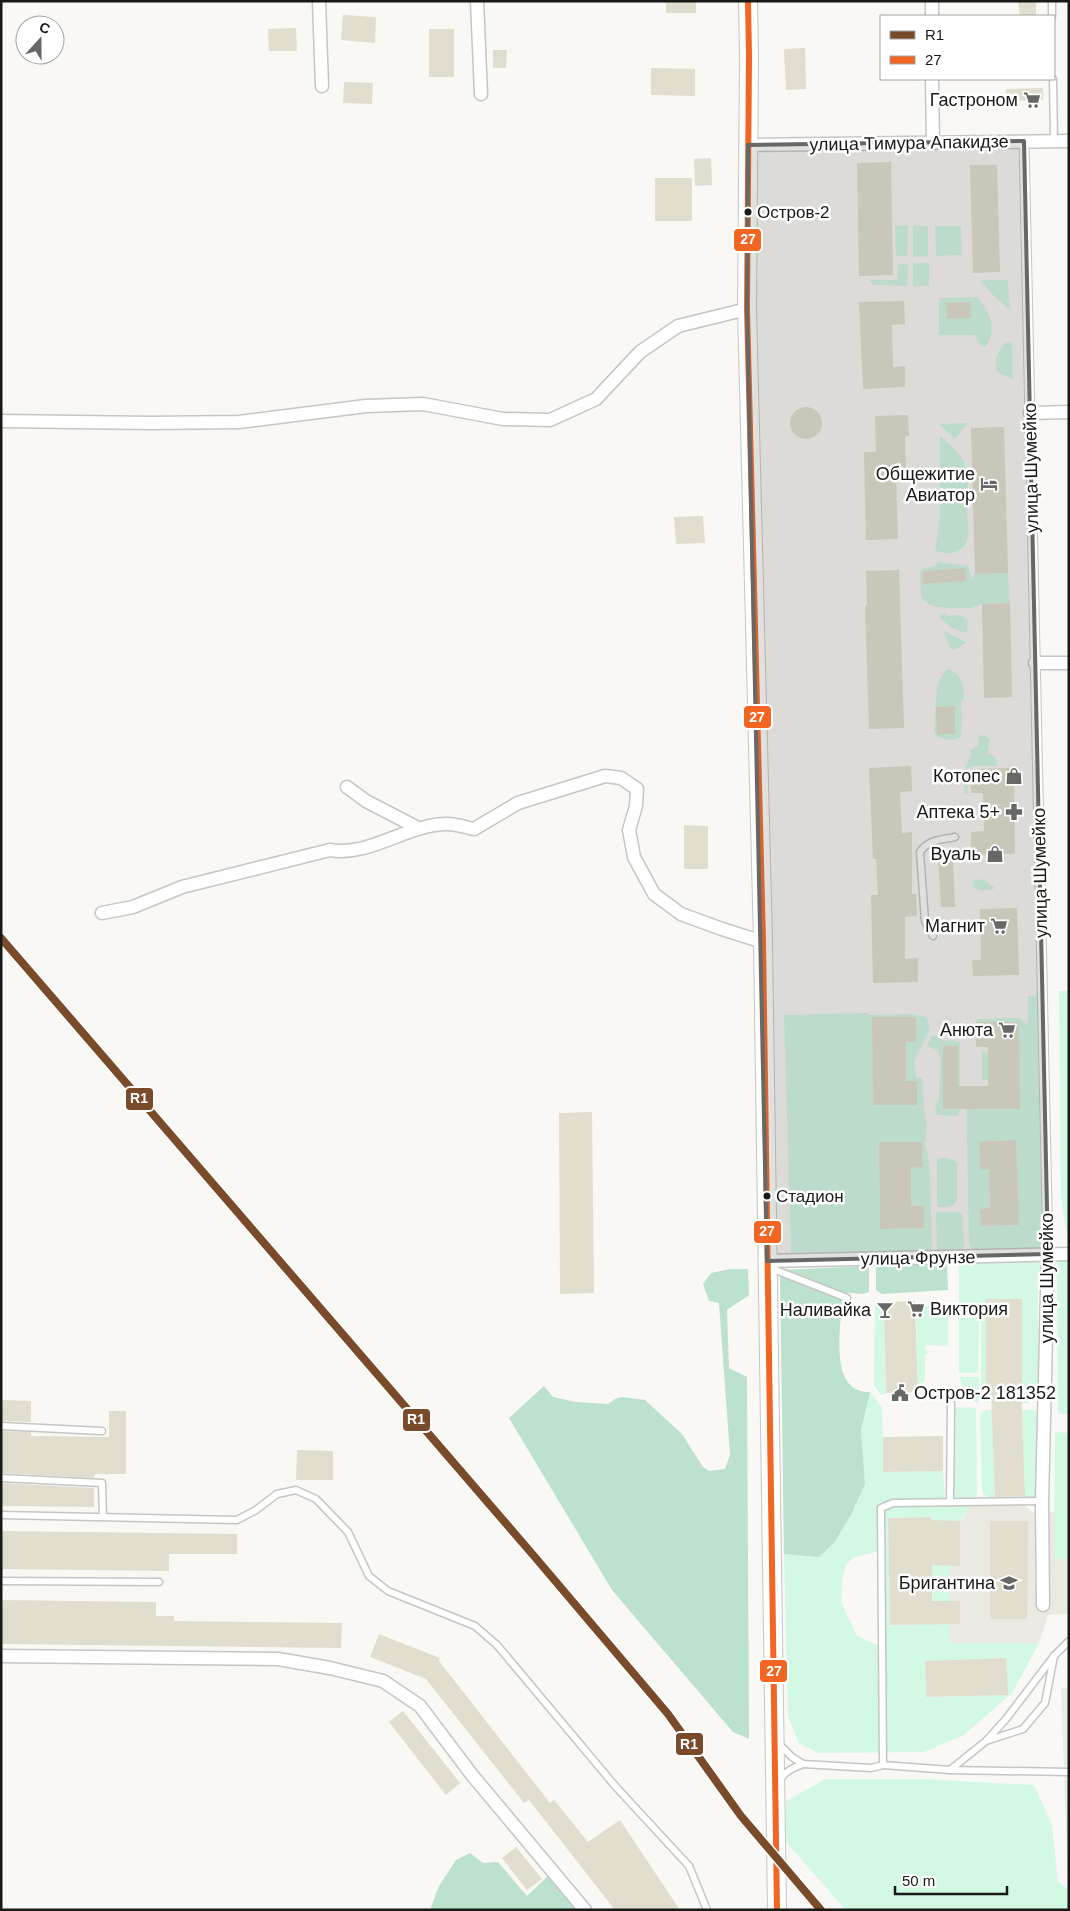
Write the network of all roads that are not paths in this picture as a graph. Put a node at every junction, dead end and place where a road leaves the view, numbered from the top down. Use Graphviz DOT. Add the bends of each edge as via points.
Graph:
graph roads {
  1 [pos="319,1"];
  2 [pos="477,1"];
  3 [pos="748,1"];
  4 [pos="932,1"];
  5 [pos="1052,1"];
  6 [pos="932,15"];
  7 [pos="1052,15"];
  8 [pos="932,80"];
  9 [pos="1053,80"];
  10 [pos="322,86"];
  11 [pos="481,94"];
  12 [pos="1054,141"];
  13 [pos="1069,141"];
  14 [pos="1024,142"];
  15 [pos="933,143"];
  16 [pos="748,145"];
  17 [pos="748,309"];
  18 [pos="1030,412"];
  19 [pos="1069,412"];
  20 [pos="1,421"];
  21 [pos="1035,663"];
  22 [pos="1069,663"];
  23 [pos="347,787"];
  24 [pos="418,828"];
  25 [pos="955,837"];
  26 [pos="102,913"];
  27 [pos="933,936"];
  28 [pos="763,942"];
  29 [pos="1069,1254"];
  30 [pos="1048,1255"];
  31 [pos="767,1264"];
  32 [pos="847,1298"];
  33 [pos="951,1404"];
  34 [pos="1,1426"];
  35 [pos="102,1430"];
  36 [pos="1,1478"];
  37 [pos="950,1501"];
  38 [pos="1042,1502"];
  39 [pos="1,1515"];
  40 [pos="102,1517"];
  41 [pos="1,1581"];
  42 [pos="159,1582"];
  43 [pos="1043,1605"];
  44 [pos="1069,1641"];
  45 [pos="1,1656"];
  46 [pos="1054,1656"];
  47 [pos="775,1739"];
  48 [pos="986,1741"];
  49 [pos="803,1764"];
  50 [pos="883,1765"];
  51 [pos="950,1770"];
  52 [pos="1069,1772"];
  53 [pos="775,1790"];
  54 [pos="585,1910"];
  55 [pos="707,1910"];
  56 [pos="777,1910"];
  1 -- 10 [label="street"];
  2 -- 11 [label="street"];
  3 -- 16 [label="main road"];
  4 -- 6 [label="street"];
  5 -- 7 [label="lane"];
  8 -- 15 [label="street"];
  9 -- 12 [label="lane"];
  12 -- 13 [label="street, улица Тимура Апакидзе"];
  12 -- 14 [label="street, улица Тимура Апакидзе"];
  14 -- 15 [label="street, улица Тимура Апакидзе"];
  14 -- 18 [label="street, улица Шумейко"];
  15 -- 16 [label="street, улица Тимура Апакидзе"];
  16 -- 17 [label="main road"];
  17 -- 20 [label="street" via="678,326 640,352 596,399 550,420 503,419 423,404 366,406 239,422"];
  17 -- 28 [label="main road"];
  18 -- 19 [label="street"];
  18 -- 21 [label="street, улица Шумейко"];
  21 -- 22 [label="street"];
  21 -- 30 [label="street, улица Шумейко"];
  23 -- 24 [label="street"];
  24 -- 26 [label="street" via="371,845 343,852 330,850 192,885 133,907"];
  24 -- 28 [label="street" via="448,824 474,829 518,803 605,776 621,778 637,789 629,830 634,857 654,894 681,914"];
  25 -- 27 [label="lane" via="925,844 920,852 925,921"];
  28 -- 31 [label="main road"];
  29 -- 30 [label="street, улица Фрунзе"];
  30 -- 31 [label="street, улица Фрунзе"];
  30 -- 38 [label="street, улица Шумейко"];
  31 -- 32 [label="lane"];
  31 -- 47 [label="main road"];
  33 -- 37 [label="lane"];
  34 -- 35 [label="lane"];
  36 -- 40 [label="lane" via="102,1483"];
  37 -- 38 [label="lane"];
  37 -- 50 [label="lane" via="893,1503 881,1508"];
  38 -- 43 [label="street, улица Шумейко"];
  39 -- 40 [label="lane"];
  40 -- 55 [label="lane" via="237,1520 277,1494 296,1490 316,1499 348,1532 369,1576 388,1591 475,1626 497,1645 616,1787 689,1866"];
  41 -- 42 [label="lane"];
  44 -- 46 [label="lane"];
  45 -- 54 [label="street" via="278,1659 383,1681 420,1706"];
  46 -- 48 [label="lane"];
  46 -- 48 [label="lane" via="1045,1703 1022,1729"];
  47 -- 49 [label="lane"];
  47 -- 53 [label="main road"];
  48 -- 51 [label="lane"];
  49 -- 50 [label="lane" via="871,1768"];
  49 -- 53 [label="lane" via="783,1775"];
  50 -- 51 [label="lane"];
  51 -- 52 [label="lane"];
  53 -- 56 [label="main road"];
}
